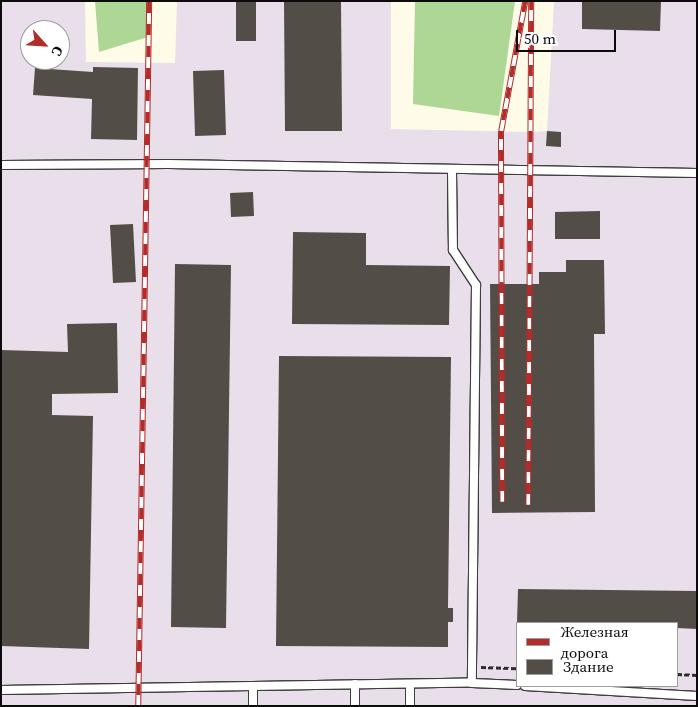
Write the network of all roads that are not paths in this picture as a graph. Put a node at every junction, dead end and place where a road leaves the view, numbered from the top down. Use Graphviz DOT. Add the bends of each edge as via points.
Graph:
graph roads {
  1 [pos="1,165"];
  2 [pos="452,171"];
  3 [pos="697,173"];
  4 [pos="472,683"];
  5 [pos="355,684"];
  6 [pos="410,684"];
  7 [pos="516,685"];
  8 [pos="253,686"];
  9 [pos="542,687"];
  10 [pos="1,690"];
  11 [pos="697,696"];
  12 [pos="253,706"];
  13 [pos="355,706"];
  14 [pos="410,706"];
  1 -- 2 [label="lane" via="169,164"];
  2 -- 3 [label="lane"];
  2 -- 4 [label="lane" via="454,250 476,284"];
  4 -- 6 [label="lane"];
  4 -- 7 [label="lane"];
  5 -- 6 [label="lane"];
  5 -- 8 [label="lane"];
  5 -- 13 [label="lane"];
  6 -- 14 [label="lane"];
  8 -- 10 [label="lane"];
  8 -- 12 [label="lane"];
  9 -- 11 [label="lane"];
}
